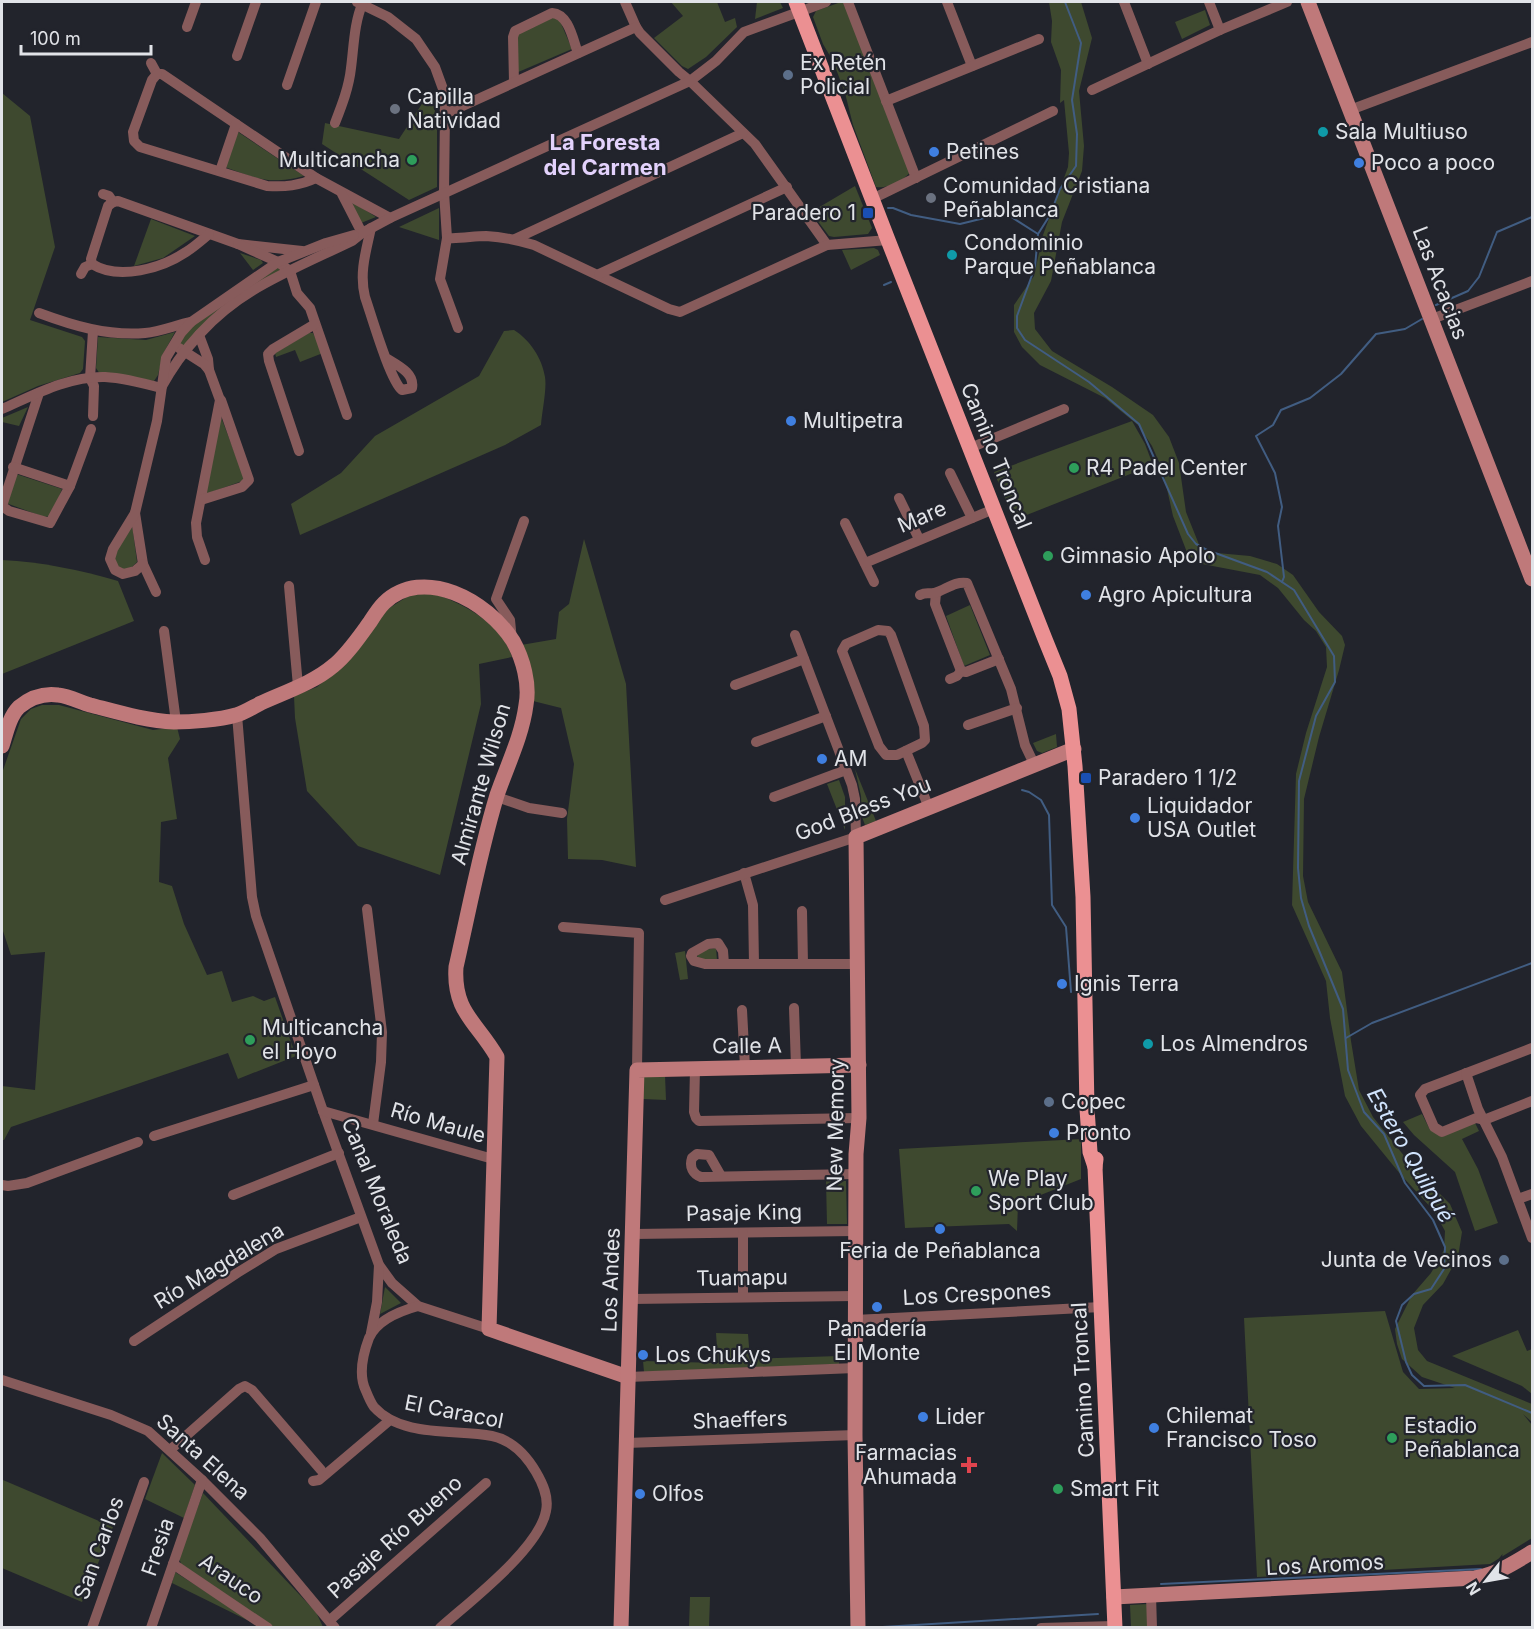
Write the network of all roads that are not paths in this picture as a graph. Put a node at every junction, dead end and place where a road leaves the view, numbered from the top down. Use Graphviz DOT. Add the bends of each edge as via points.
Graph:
graph roads {
  1 [pos="196,2"];
  2 [pos="256,2"];
  3 [pos="316,2"];
  4 [pos="361,2"];
  5 [pos="625,2"];
  6 [pos="826,2"];
  7 [pos="848,2"];
  8 [pos="947,2"];
  9 [pos="1124,2"];
  10 [pos="1209,2"];
  11 [pos="1287,2"];
  12 [pos="1308,2"];
  13 [pos="798,6"];
  14 [pos="187,27"];
  15 [pos="636,27"];
  16 [pos="1220,30"];
  17 [pos="1039,39"];
  18 [pos="1533,42"];
  19 [pos="578,53"];
  20 [pos="237,56"];
  21 [pos="151,63"];
  22 [pos="1148,64"];
  23 [pos="972,66"];
  24 [pos="157,74"];
  25 [pos="690,81"];
  26 [pos="514,82"];
  27 [pos="287,85"];
  28 [pos="1092,90"];
  29 [pos="886,101"];
  30 [pos="1350,110"];
  31 [pos="1053,111"];
  32 [pos="445,114"];
  33 [pos="335,123"];
  34 [pos="236,124"];
  35 [pos="743,133"];
  36 [pos="134,141"];
  37 [pos="124,148"];
  38 [pos="220,171"];
  39 [pos="316,178"];
  40 [pos="916,178"];
  41 [pos="787,187"];
  42 [pos="444,192"];
  43 [pos="342,193"];
  44 [pos="103,194"];
  45 [pos="872,199"];
  46 [pos="113,202"];
  47 [pos="390,218"];
  48 [pos="364,231"];
  49 [pos="209,234"];
  50 [pos="447,238"];
  51 [pos="515,239"];
  52 [pos="888,240"];
  53 [pos="238,244"];
  54 [pos="335,244"];
  55 [pos="827,245"];
  56 [pos="305,251"];
  57 [pos="279,262"];
  58 [pos="92,264"];
  59 [pos="294,269"];
  60 [pos="81,274"];
  61 [pos="599,274"];
  62 [pos="1533,281"];
  63 [pos="39,313"];
  64 [pos="1432,319"];
  65 [pos="191,322"];
  66 [pos="315,324"];
  67 [pos="458,328"];
  68 [pos="93,331"];
  69 [pos="199,335"];
  70 [pos="173,343"];
  71 [pos="184,352"];
  72 [pos="386,358"];
  73 [pos="209,370"];
  74 [pos="90,378"];
  75 [pos="161,388"];
  76 [pos="39,393"];
  77 [pos="220,400"];
  78 [pos="1064,409"];
  79 [pos="2,410"];
  80 [pos="347,415"];
  81 [pos="93,416"];
  82 [pos="91,429"];
  83 [pos="970,448"];
  84 [pos="299,451"];
  85 [pos="13,467"];
  86 [pos="950,473"];
  87 [pos="70,486"];
  88 [pos="899,498"];
  89 [pos="201,500"];
  90 [pos="994,509"];
  91 [pos="135,513"];
  92 [pos="972,518"];
  93 [pos="524,521"];
  94 [pos="845,524"];
  95 [pos="919,539"];
  96 [pos="205,561"];
  97 [pos="865,563"];
  98 [pos="143,564"];
  99 [pos="1533,579"];
  100 [pos="874,582"];
  101 [pos="289,586"];
  102 [pos="156,592"];
  103 [pos="936,593"];
  104 [pos="920,595"];
  105 [pos="164,631"];
  106 [pos="795,635"];
  107 [pos="512,640"];
  108 [pos="804,659"];
  109 [pos="999,659"];
  110 [pos="962,671"];
  111 [pos="950,679"];
  112 [pos="735,685"];
  113 [pos="298,686"];
  114 [pos="1017,708"];
  115 [pos="237,715"];
  116 [pos="826,716"];
  117 [pos="176,722"];
  118 [pos="968,725"];
  119 [pos="756,742"];
  120 [pos="2,746"];
  121 [pos="1074,749"];
  122 [pos="906,752"];
  123 [pos="1035,764"];
  124 [pos="846,770"];
  125 [pos="774,796"];
  126 [pos="497,797"];
  127 [pos="929,808"];
  128 [pos="562,813"];
  129 [pos="856,837"];
  130 [pos="744,873"];
  131 [pos="665,900"];
  132 [pos="367,909"];
  133 [pos="802,911"];
  134 [pos="563,927"];
  135 [pos="724,964"];
  136 [pos="754,964"];
  137 [pos="803,964"];
  138 [pos="858,964"];
  139 [pos="794,1008"];
  140 [pos="742,1010"];
  141 [pos="1533,1048"];
  142 [pos="858,1065"];
  143 [pos="796,1066"];
  144 [pos="745,1067"];
  145 [pos="695,1069"];
  146 [pos="637,1070"];
  147 [pos="1466,1073"];
  148 [pos="314,1085"];
  149 [pos="1531,1105"];
  150 [pos="323,1111"];
  151 [pos="859,1118"];
  152 [pos="1484,1120"];
  153 [pos="373,1124"];
  154 [pos="154,1136"];
  155 [pos="138,1142"];
  156 [pos="339,1153"];
  157 [pos="494,1159"];
  158 [pos="856,1174"];
  159 [pos="721,1176"];
  160 [pos="2,1185"];
  161 [pos="1533,1194"];
  162 [pos="233,1195"];
  163 [pos="1518,1199"];
  164 [pos="361,1217"];
  165 [pos="855,1232"];
  166 [pos="743,1233"];
  167 [pos="634,1234"];
  168 [pos="1533,1238"];
  169 [pos="379,1265"];
  170 [pos="743,1296"];
  171 [pos="855,1296"];
  172 [pos="631,1299"];
  173 [pos="418,1306"];
  174 [pos="1101,1307"];
  175 [pos="855,1320"];
  176 [pos="489,1329"];
  177 [pos="371,1335"];
  178 [pos="134,1341"];
  179 [pos="855,1368"];
  180 [pos="628,1377"];
  181 [pos="2,1380"];
  182 [pos="390,1420"];
  183 [pos="855,1435"];
  184 [pos="626,1443"];
  185 [pos="170,1450"];
  186 [pos="321,1470"];
  187 [pos="202,1480"];
  188 [pos="313,1481"];
  189 [pos="144,1482"];
  190 [pos="486,1483"];
  191 [pos="1533,1552"];
  192 [pos="173,1564"];
  193 [pos="1151,1595"];
  194 [pos="1114,1597"];
  195 [pos="333,1624"];
  196 [pos="1114,1627"];
  197 [pos="92,1628"];
  198 [pos="151,1628"];
  199 [pos="268,1628"];
  200 [pos="440,1628"];
  201 [pos="621,1628"];
  202 [pos="858,1628"];
  203 [pos="1041,1628"];
  204 [pos="1152,1628"];
  1 -- 14 [label="street"];
  2 -- 20 [label="street"];
  3 -- 27 [label="street"];
  4 -- 32 [label="street" via="416,39 435,67 443,89"];
  4 -- 33 [label="street" via="345,99"];
  5 -- 15 [label="street"];
  6 -- 13 [label="street"];
  7 -- 29 [label="street"];
  8 -- 23 [label="street"];
  9 -- 22 [label="street"];
  10 -- 16 [label="street"];
  11 -- 16 [label="street"];
  12 -- 30 [label="street, Las Acacias"];
  13 -- 25 [label="street" via="744,32"];
  13 -- 45 [label="main road, Camino Troncal"];
  15 -- 19 [label="street"];
  15 -- 25 [label="street"];
  16 -- 22 [label="street"];
  17 -- 23 [label="street"];
  18 -- 30 [label="street"];
  19 -- 26 [label="street"];
  19 -- 26 [label="street" via="563,17 552,13 514,31"];
  21 -- 24 [label="street"];
  22 -- 28 [label="street"];
  23 -- 29 [label="street"];
  24 -- 34 [label="street"];
  24 -- 36 [label="street" via="133,132"];
  25 -- 35 [label="street"];
  25 -- 42 [label="street"];
  26 -- 32 [label="street"];
  29 -- 40 [label="street"];
  30 -- 64 [label="street, Las Acacias"];
  31 -- 40 [label="street"];
  32 -- 42 [label="street"];
  34 -- 38 [label="street"];
  34 -- 39 [label="street"];
  35 -- 41 [label="street"];
  35 -- 51 [label="street"];
  36 -- 37 [label="street"];
  36 -- 38 [label="street" via="140,147"];
  38 -- 39 [label="street" via="276,187"];
  39 -- 43 [label="street"];
  40 -- 45 [label="street"];
  41 -- 55 [label="street"];
  41 -- 61 [label="street"];
  42 -- 47 [label="street"];
  42 -- 50 [label="street"];
  43 -- 47 [label="street"];
  43 -- 48 [label="street"];
  44 -- 46 [label="street"];
  45 -- 52 [label="main road, Camino Troncal"];
  46 -- 49 [label="street"];
  46 -- 58 [label="street" via="108,206"];
  47 -- 48 [label="street"];
  48 -- 54 [label="street"];
  48 -- 72 [label="street" via="362,287"];
  49 -- 53 [label="street"];
  49 -- 58 [label="street" via="186,252 151,267 115,271"];
  50 -- 51 [label="street"];
  50 -- 67 [label="street" via="440,279"];
  51 -- 61 [label="street"];
  52 -- 55 [label="street"];
  52 -- 83 [label="main road, Camino Troncal"];
  53 -- 56 [label="street"];
  53 -- 57 [label="street"];
  54 -- 56 [label="street"];
  54 -- 59 [label="street"];
  55 -- 61 [label="street" via="680,312"];
  56 -- 57 [label="street"];
  57 -- 59 [label="street"];
  57 -- 65 [label="street"];
  58 -- 60 [label="street"];
  59 -- 66 [label="street" via="297,293 310,308"];
  59 -- 69 [label="street" via="252,291"];
  62 -- 64 [label="street"];
  63 -- 68 [label="street"];
  64 -- 99 [label="street, Las Acacias"];
  65 -- 68 [label="street" via="147,333"];
  65 -- 70 [label="street"];
  66 -- 80 [label="street"];
  66 -- 84 [label="street" via="268,354"];
  68 -- 74 [label="street"];
  69 -- 71 [label="street"];
  69 -- 73 [label="street"];
  70 -- 71 [label="street"];
  70 -- 75 [label="street"];
  71 -- 73 [label="street"];
  71 -- 75 [label="street"];
  73 -- 77 [label="street"];
  74 -- 75 [label="street" via="127,380"];
  74 -- 76 [label="street"];
  74 -- 81 [label="street" via="94,387"];
  75 -- 91 [label="street"];
  76 -- 79 [label="street"];
  76 -- 85 [label="street"];
  77 -- 89 [label="street"];
  77 -- 89 [label="street" via="249,480 242,487"];
  78 -- 83 [label="street"];
  82 -- 87 [label="street"];
  83 -- 90 [label="main road, Camino Troncal"];
  85 -- 87 [label="street"];
  85 -- 87 [label="street" via="2,506 9,511 51,523"];
  86 -- 92 [label="street"];
  88 -- 95 [label="street"];
  89 -- 96 [label="street" via="196,523"];
  90 -- 92 [label="street, Mare"];
  90 -- 121 [label="main road, Camino Troncal" via="1060,676"];
  91 -- 98 [label="street"];
  91 -- 98 [label="street" via="110,559 115,570 123,574"];
  92 -- 95 [label="street, Mare"];
  93 -- 107 [label="street" via="496,599 510,620"];
  94 -- 97 [label="street"];
  95 -- 97 [label="street, Mare"];
  97 -- 100 [label="street"];
  98 -- 102 [label="street"];
  101 -- 113 [label="street"];
  103 -- 104 [label="street"];
  103 -- 109 [label="street" via="959,582 967,583"];
  103 -- 110 [label="street" via="935,604"];
  105 -- 117 [label="street"];
  106 -- 108 [label="street, New Memory"];
  107 -- 113 [label="street, Almirante Wilson" via="492,618 465,598 437,587 414,587 385,602 334,666"];
  107 -- 126 [label="street, Almirante Wilson" via="526,676 526,705"];
  108 -- 112 [label="street"];
  108 -- 116 [label="street, New Memory"];
  109 -- 110 [label="street"];
  109 -- 114 [label="street"];
  110 -- 111 [label="street"];
  113 -- 115 [label="street, Almirante Wilson"];
  114 -- 118 [label="street"];
  114 -- 123 [label="street" via="1025,745"];
  115 -- 117 [label="street, Almirante Wilson"];
  115 -- 148 [label="street, Canal Moraleda" via="252,897"];
  116 -- 119 [label="street"];
  116 -- 124 [label="street, New Memory"];
  117 -- 120 [label="street" via="46,695 18,708"];
  121 -- 123 [label="street, God Bless You"];
  121 -- 174 [label="main road, Camino Troncal" via="1083,897 1087,1109 1095,1167"];
  122 -- 122 [label="street" via="925,740 924,726 891,635 878,630 846,644 842,651 881,750 886,755"];
  122 -- 127 [label="street"];
  123 -- 127 [label="street, God Bless You"];
  124 -- 125 [label="street"];
  124 -- 129 [label="street, New Memory" via="855,799"];
  126 -- 128 [label="street" via="529,808"];
  126 -- 157 [label="street, Almirante Wilson" via="455,984 465,1012 496,1057"];
  127 -- 129 [label="street, God Bless You"];
  129 -- 130 [label="street, God Bless You"];
  129 -- 138 [label="street, New Memory"];
  130 -- 131 [label="street, God Bless You"];
  130 -- 136 [label="street" via="753,905"];
  132 -- 153 [label="street, Río Maule" via="382,1032"];
  133 -- 137 [label="street"];
  134 -- 146 [label="street, Los Andes" via="639,933"];
  135 -- 136 [label="street"];
  136 -- 137 [label="street"];
  137 -- 138 [label="street"];
  138 -- 142 [label="street, New Memory"];
  139 -- 143 [label="street"];
  140 -- 144 [label="street"];
  141 -- 147 [label="street"];
  142 -- 143 [label="street, Calle A"];
  142 -- 151 [label="street, New Memory"];
  143 -- 144 [label="street, Calle A"];
  144 -- 145 [label="street, Calle A"];
  145 -- 146 [label="street, Calle A"];
  145 -- 151 [label="street" via="694,1112 699,1121"];
  146 -- 167 [label="street, Los Andes"];
  147 -- 152 [label="street"];
  147 -- 152 [label="street" via="1425,1089 1421,1098 1434,1127 1440,1131 1476,1118"];
  148 -- 150 [label="street, Canal Moraleda"];
  148 -- 154 [label="street"];
  149 -- 152 [label="street"];
  150 -- 153 [label="street, Río Maule"];
  150 -- 156 [label="street, Canal Moraleda"];
  151 -- 158 [label="street, New Memory"];
  152 -- 163 [label="street"];
  153 -- 157 [label="street, Río Maule"];
  155 -- 160 [label="street" via="27,1183"];
  156 -- 162 [label="street"];
  156 -- 164 [label="street, Canal Moraleda"];
  157 -- 176 [label="street, Almirante Wilson"];
  158 -- 159 [label="street"];
  158 -- 165 [label="street, New Memory"];
  161 -- 163 [label="street"];
  163 -- 168 [label="street"];
  164 -- 169 [label="street, Canal Moraleda"];
  164 -- 178 [label="street, Río Magdalena" via="276,1250"];
  165 -- 166 [label="street, Pasaje King"];
  165 -- 171 [label="street, New Memory"];
  166 -- 167 [label="street, Pasaje King"];
  166 -- 170 [label="street"];
  167 -- 172 [label="street, Los Andes"];
  169 -- 173 [label="street, Canal Moraleda"];
  169 -- 177 [label="street, El Caracol"];
  170 -- 171 [label="street, Tuamapu"];
  170 -- 172 [label="street, Tuamapu"];
  171 -- 175 [label="street, New Memory"];
  172 -- 180 [label="street, Los Andes"];
  173 -- 176 [label="street, Canal Moraleda"];
  173 -- 177 [label="street" via="391,1316"];
  174 -- 175 [label="street, Los Crespones"];
  174 -- 194 [label="main road, Camino Troncal"];
  175 -- 179 [label="street, New Memory"];
  176 -- 180 [label="street, Canal Moraleda"];
  177 -- 182 [label="street, El Caracol" via="364,1353 364,1386 373,1406"];
  179 -- 180 [label="street, Canal Moraleda"];
  179 -- 183 [label="street, New Memory"];
  180 -- 184 [label="street, Los Andes"];
  181 -- 185 [label="street, Santa Elena" via="136,1425"];
  182 -- 188 [label="street"];
  182 -- 200 [label="street, El Caracol" via="417,1428 493,1436 506,1441 517,1447 532,1465 545,1490 546,1512 534,1538"];
  183 -- 184 [label="street, Shaeffers"];
  183 -- 202 [label="street, New Memory"];
  184 -- 201 [label="street, Los Andes"];
  185 -- 186 [label="street" via="245,1386"];
  185 -- 187 [label="street, Santa Elena"];
  187 -- 192 [label="street, Fresia"];
  187 -- 195 [label="street, Santa Elena" via="260,1538"];
  189 -- 197 [label="street, San Carlos"];
  190 -- 195 [label="street, Pasaje Río Bueno"];
  191 -- 193 [label="street, Los Aromos" via="1488,1576 1475,1578"];
  192 -- 198 [label="street, Fresia"];
  192 -- 199 [label="street, Arauco"];
  193 -- 194 [label="street, Los Aromos"];
  193 -- 204 [label="street"];
  194 -- 196 [label="main road, Camino Troncal"];
  196 -- 203 [label="street"];
}
